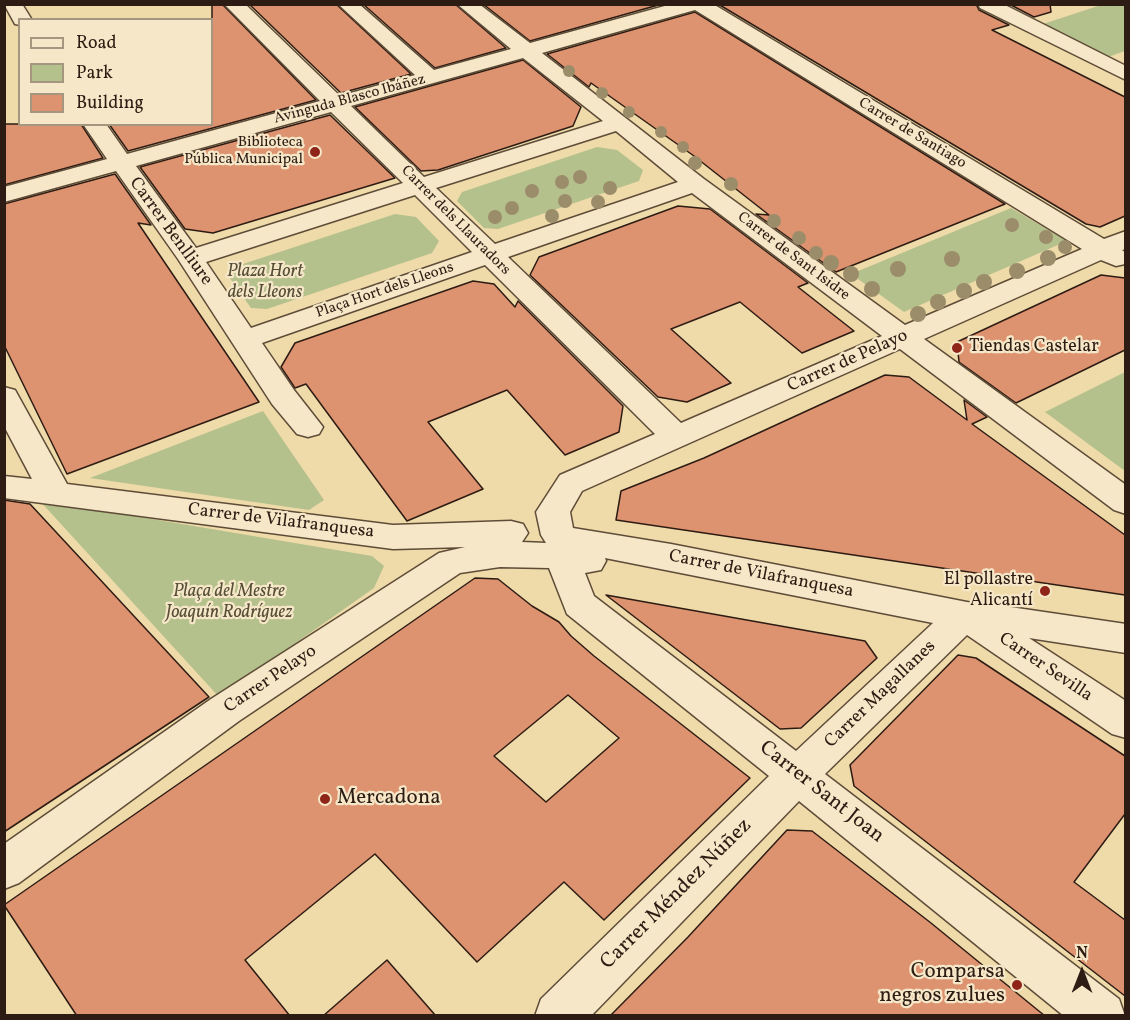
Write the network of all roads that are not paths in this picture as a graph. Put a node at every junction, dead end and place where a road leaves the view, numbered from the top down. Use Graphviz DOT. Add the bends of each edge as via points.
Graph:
graph roads {
  1 [pos="12,4"];
  2 [pos="233,4"];
  3 [pos="347,4"];
  4 [pos="466,4"];
  5 [pos="697,4"];
  6 [pos="987,4"];
  7 [pos="21,18"];
  8 [pos="528,51"];
  9 [pos="1125,74"];
  10 [pos="431,78"];
  11 [pos="334,104"];
  12 [pos="620,123"];
  13 [pos="95,126"];
  14 [pos="120,163"];
  15 [pos="695,184"];
  16 [pos="421,186"];
  17 [pos="4,195"];
  18 [pos="1114,244"];
  19 [pos="489,255"];
  20 [pos="190,258"];
  21 [pos="1125,263"];
  22 [pos="902,338"];
  23 [pos="246,339"];
  24 [pos="4,397"];
  25 [pos="308,427"];
  26 [pos="678,438"];
  27 [pos="4,487"];
  28 [pos="56,493"];
  29 [pos="1125,502"];
  30 [pos="560,546"];
  31 [pos="964,615"];
  32 [pos="1125,639"];
  33 [pos="1125,722"];
  34 [pos="797,775"];
  35 [pos="4,869"];
  36 [pos="558,1016"];
  37 [pos="1102,1016"];
  1 -- 7 [label="street"];
  2 -- 11 [label="street, Carrer dels Llauradors"];
  3 -- 10 [label="street"];
  4 -- 8 [label="street, Carrer de Sant Isidre"];
  5 -- 8 [label="street, Avinguda Blasco Ibáñez"];
  5 -- 18 [label="street, Carrer de Santiago"];
  6 -- 9 [label="street"];
  8 -- 10 [label="street, Avinguda Blasco Ibáñez"];
  8 -- 12 [label="street, Carrer de Sant Isidre"];
  10 -- 11 [label="street, Avinguda Blasco Ibáñez"];
  11 -- 14 [label="street, Avinguda Blasco Ibáñez"];
  11 -- 16 [label="street, Carrer dels Llauradors"];
  12 -- 15 [label="street, Carrer de Sant Isidre"];
  12 -- 16 [label="street"];
  13 -- 14 [label="street, Carrer Benlliure"];
  14 -- 17 [label="street, Avinguda Blasco Ibáñez"];
  14 -- 20 [label="street, Carrer Benlliure"];
  15 -- 19 [label="street, Plaça Hort dels Lleons"];
  15 -- 22 [label="street, Carrer de Sant Isidre"];
  16 -- 19 [label="street, Carrer dels Llauradors"];
  16 -- 20 [label="street"];
  18 -- 21 [label="street, Carrer de Santiago"];
  18 -- 22 [label="street, Carrer de Pelayo"];
  19 -- 23 [label="street, Plaça Hort dels Lleons"];
  19 -- 26 [label="street, Carrer dels Llauradors"];
  20 -- 23 [label="street, Carrer Benlliure"];
  22 -- 26 [label="street, Carrer de Pelayo"];
  22 -- 29 [label="street, Carrer de Sant Isidre"];
  23 -- 25 [label="street, Carrer Benlliure" via="283,397"];
  24 -- 28 [label="street"];
  26 -- 30 [label="street, Carrer de Pelayo" via="571,483 553,512"];
  27 -- 28 [label="street, Carrer de Vilafranquesa"];
  28 -- 30 [label="street, Carrer de Vilafranquesa" via="393,537 519,533"];
  30 -- 31 [label="street, Carrer de Vilafranquesa" via="668,574"];
  30 -- 34 [label="street, Carrer Sant Joan" via="580,604"];
  30 -- 35 [label="street, Carrer Pelayo" via="477,556 443,566 225,710"];
  31 -- 32 [label="street, Carrer de Vilafranquesa"];
  31 -- 33 [label="street, Carrer Sevilla"];
  31 -- 34 [label="street, Carrer Magallanes"];
  34 -- 36 [label="street, Carrer Méndez Núñez"];
  34 -- 37 [label="street, Carrer Sant Joan"];
}
